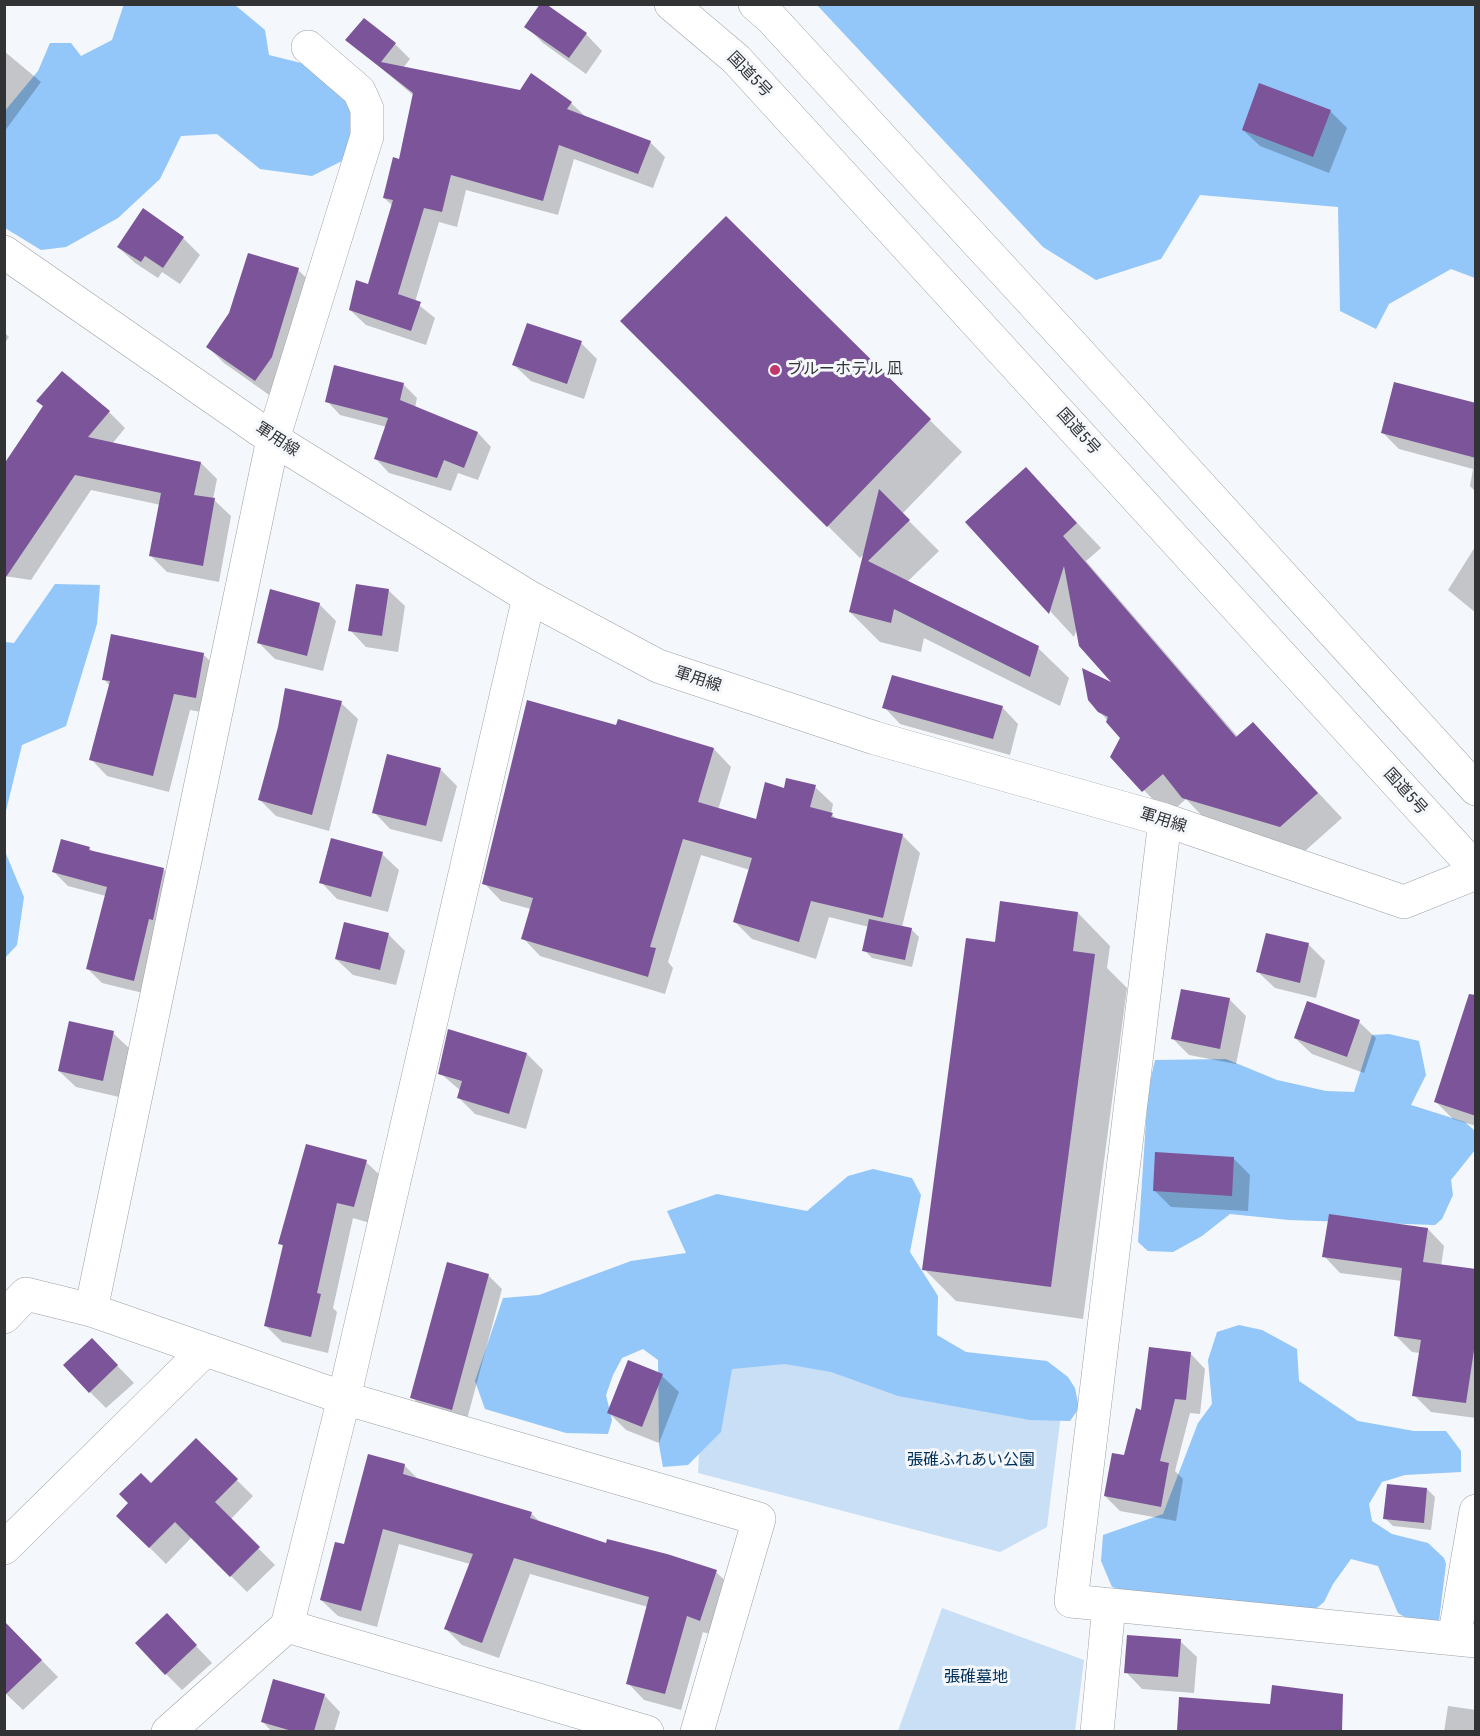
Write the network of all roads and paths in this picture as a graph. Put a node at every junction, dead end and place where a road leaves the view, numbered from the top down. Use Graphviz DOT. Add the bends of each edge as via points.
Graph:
graph roads {
  1 [pos="671,4"];
  2 [pos="755,4"];
  3 [pos="308,47"];
  4 [pos="4,252"];
  5 [pos="273,439"];
  6 [pos="529,597"];
  7 [pos="1476,789"];
  8 [pos="1165,820"];
  9 [pos="1476,871"];
  10 [pos="91,1310"];
  11 [pos="4,1317"];
  12 [pos="205,1350"];
  13 [pos="344,1398"];
  14 [pos="1476,1511"];
  15 [pos="4,1548"];
  16 [pos="1109,1605"];
  17 [pos="287,1626"];
  18 [pos="1465,1640"];
  19 [pos="168,1731"];
  20 [pos="647,1731"];
  21 [pos="697,1731"];
  22 [pos="1097,1731"];
  1 -- 9 [label="main road, 国道5号" via="736,59"];
  2 -- 7 [label="main road"];
  3 -- 5 [label="main road" via="359,91 367,109 367,136"];
  4 -- 5 [label="main road, 軍用線"];
  5 -- 6 [label="main road, 軍用線"];
  5 -- 10 [label="main road"];
  6 -- 8 [label="main road, 軍用線" via="658,666 875,738"];
  6 -- 13 [label="main road"];
  8 -- 9 [label="main road, 軍用線" via="1404,902"];
  8 -- 16 [label="main road" via="1071,1601"];
  10 -- 11 [label="main road" via="26,1294"];
  10 -- 12 [label="main road"];
  12 -- 13 [label="main road"];
  12 -- 15 [label="main road"];
  13 -- 17 [label="main road"];
  13 -- 21 [label="main road" via="759,1520"];
  14 -- 18 [label="main road"];
  16 -- 18 [label="main road"];
  16 -- 22 [label="main road"];
  17 -- 19 [label="main road"];
  17 -- 20 [label="main road"];
}
